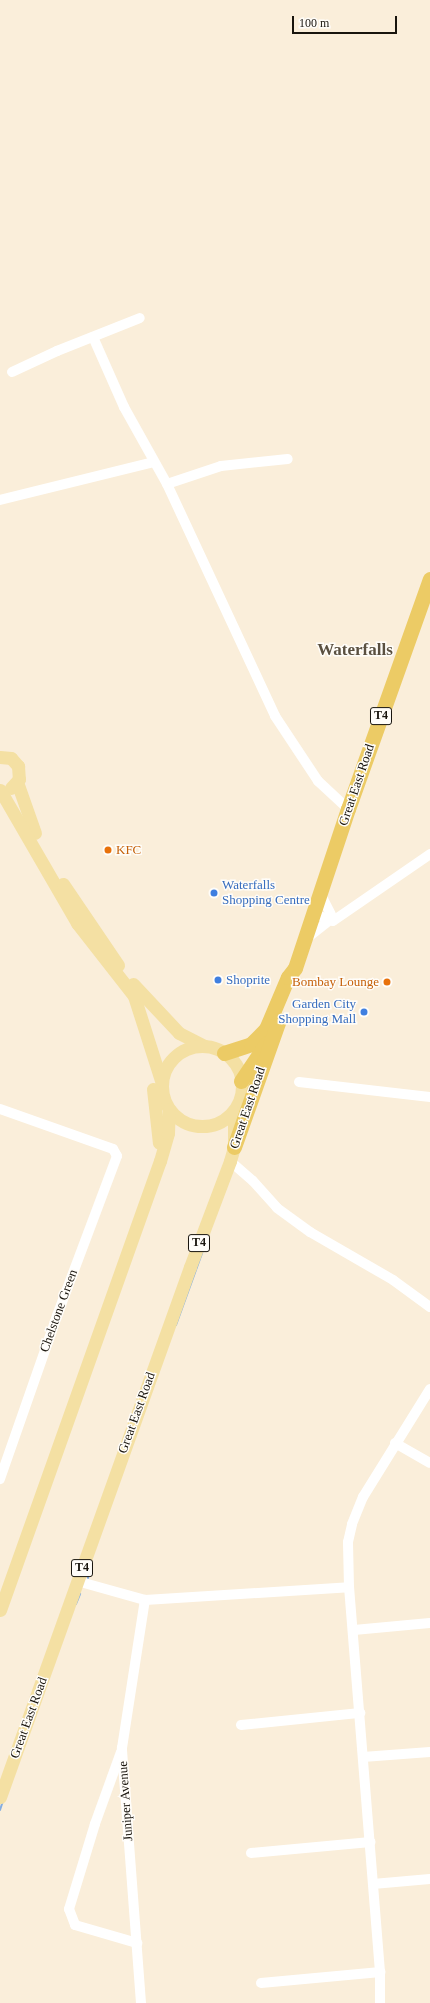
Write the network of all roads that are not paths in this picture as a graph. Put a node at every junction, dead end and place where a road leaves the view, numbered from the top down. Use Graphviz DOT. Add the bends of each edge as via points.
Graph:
graph roads {
  1 [pos="140,318"];
  2 [pos="93,337"];
  3 [pos="12,372"];
  4 [pos="288,459"];
  5 [pos="153,462"];
  6 [pos="167,484"];
  7 [pos="0,500"];
  8 [pos="430,579"];
  9 [pos="3,755"];
  10 [pos="17,782"];
  11 [pos="0,790"];
  12 [pos="348,809"];
  13 [pos="430,854"];
  14 [pos="321,895"];
  15 [pos="315,912"];
  16 [pos="333,918"];
  17 [pos="306,939"];
  18 [pos="295,968"];
  19 [pos="275,1030"];
  20 [pos="204,1046"];
  21 [pos="224,1053"];
  22 [pos="151,1056"];
  23 [pos="241,1081"];
  24 [pos="299,1082"];
  25 [pos="162,1084"];
  26 [pos="430,1097"];
  27 [pos="0,1109"];
  28 [pos="169,1109"];
  29 [pos="234,1112"];
  30 [pos="232,1154"];
  31 [pos="160,1161"];
  32 [pos="430,1308"];
  33 [pos="430,1389"];
  34 [pos="395,1443"];
  35 [pos="430,1463"];
  36 [pos="0,1479"];
  37 [pos="77,1581"];
  38 [pos="349,1587"];
  39 [pos="145,1600"];
  40 [pos="0,1610"];
  41 [pos="430,1624"];
  42 [pos="354,1630"];
  43 [pos="360,1713"];
  44 [pos="241,1725"];
  45 [pos="122,1748"];
  46 [pos="430,1752"];
  47 [pos="363,1758"];
  48 [pos="0,1796"];
  49 [pos="370,1842"];
  50 [pos="251,1853"];
  51 [pos="430,1879"];
  52 [pos="373,1884"];
  53 [pos="137,1943"];
  54 [pos="380,1972"];
  55 [pos="261,1983"];
  56 [pos="141,2003"];
  57 [pos="380,2003"];
  1 -- 2 [label="street"];
  2 -- 3 [label="street"];
  2 -- 5 [label="street" via="124,407"];
  4 -- 6 [label="street" via="222,466"];
  5 -- 6 [label="street"];
  5 -- 7 [label="street"];
  6 -- 12 [label="street" via="275,716 318,781"];
  8 -- 12 [label="highway, Great East Road / T4"];
  9 -- 10 [label="main road" via="20,770"];
  10 -- 11 [label="main road" via="12,788"];
  10 -- 20 [label="main road" via="30,824 69,894 137,989 179,1034"];
  11 -- 22 [label="main road" via="77,923 134,996 144,1022"];
  12 -- 14 [label="highway, Great East Road / T4"];
  13 -- 16 [label="street"];
  14 -- 15 [label="highway, Great East Road / T4"];
  14 -- 16 [label="street"];
  15 -- 16 [label="street"];
  15 -- 17 [label="highway, Great East Road / T4"];
  16 -- 17 [label="street" via="318,927"];
  17 -- 18 [label="highway, Great East Road / T4"];
  18 -- 19 [label="highway, Great East Road / T4" via="294,978"];
  18 -- 21 [label="highway, Great East Road / T4" via="288,977 266,1029 251,1044"];
  19 -- 23 [label="highway, Great East Road / T4"];
  19 -- 30 [label="highway, Great East Road"];
  20 -- 21 [label="main road"];
  20 -- 25 [label="main road" via="192,1047 176,1056 164,1072"];
  21 -- 23 [label="main road" via="236,1065"];
  22 -- 25 [label="main road"];
  22 -- 31 [label="main road" via="150,1070 159,1123"];
  23 -- 29 [label="main road" via="242,1092"];
  24 -- 26 [label="street"];
  25 -- 28 [label="main road" via="164,1102"];
  27 -- 36 [label="street, Chelstone Green" via="109,1148 116,1153 115,1164 57,1316"];
  28 -- 29 [label="main road" via="180,1119 194,1125 209,1126 223,1121"];
  28 -- 31 [label="main road" via="168,1133"];
  29 -- 30 [label="main road, T4"];
  30 -- 32 [label="street" via="277,1208 310,1232 393,1280"];
  30 -- 37 [label="main road, Great East Road / T4"];
  31 -- 40 [label="main road"];
  33 -- 34 [label="street"];
  34 -- 35 [label="street"];
  34 -- 38 [label="street" via="363,1497 352,1524 348,1549"];
  37 -- 39 [label="street"];
  37 -- 48 [label="main road, Great East Road / T4"];
  38 -- 39 [label="street"];
  38 -- 42 [label="street"];
  39 -- 45 [label="street, Juniper Avenue"];
  41 -- 42 [label="street"];
  42 -- 43 [label="street"];
  43 -- 44 [label="street"];
  43 -- 47 [label="street"];
  45 -- 53 [label="street, Juniper Avenue"];
  45 -- 53 [label="street" via="90,1838 69,1908 75,1925"];
  46 -- 47 [label="street"];
  47 -- 49 [label="street"];
  49 -- 50 [label="street"];
  49 -- 52 [label="street"];
  51 -- 52 [label="street"];
  52 -- 54 [label="street"];
  53 -- 56 [label="street, Juniper Avenue"];
  54 -- 55 [label="street"];
  54 -- 57 [label="street"];
}
